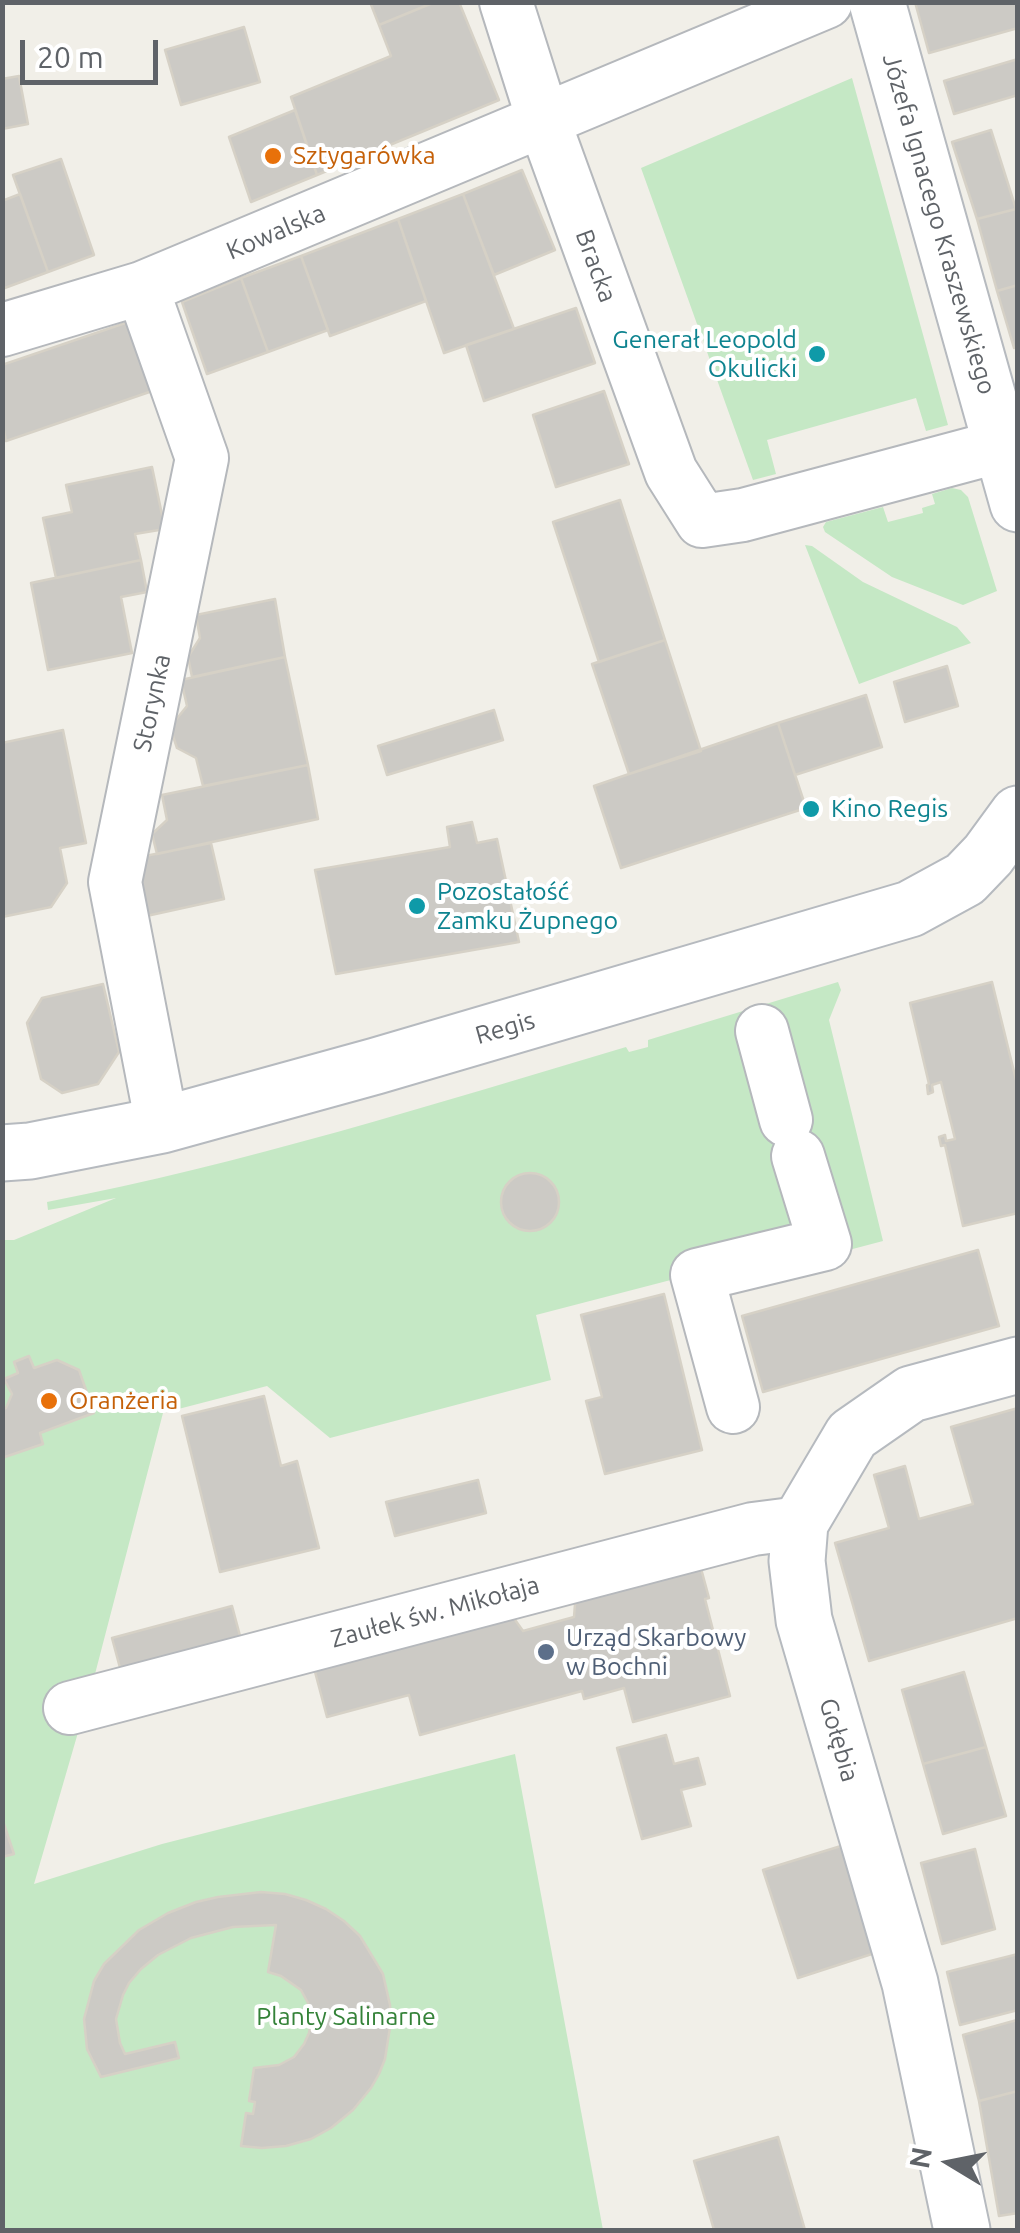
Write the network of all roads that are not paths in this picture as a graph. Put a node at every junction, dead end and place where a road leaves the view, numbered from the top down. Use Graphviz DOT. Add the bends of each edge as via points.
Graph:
graph roads {
  1 [pos="506,2"];
  2 [pos="826,2"];
  3 [pos="877,2"];
  4 [pos="544,120"];
  5 [pos="142,288"];
  6 [pos="2,330"];
  7 [pos="1001,446"];
  8 [pos="1018,504"];
  9 [pos="1008,851"];
  10 [pos="762,1031"];
  11 [pos="162,1125"];
  12 [pos="2,1153"];
  13 [pos="1018,1365"];
  14 [pos="733,1408"];
  15 [pos="800,1523"];
  16 [pos="70,1708"];
  17 [pos="962,2230"];
  1 -- 4 [label="street, Bracka"];
  2 -- 4 [label="street, Kowalska"];
  3 -- 7 [label="street, Józefa Ignacego Kraszewskiego"];
  4 -- 5 [label="street, Kowalska"];
  4 -- 7 [label="street, Bracka" via="671,472 702,522"];
  5 -- 6 [label="street, Kowalska"];
  5 -- 11 [label="street, Storynka" via="202,458 115,882"];
  7 -- 8 [label="street, Józefa Ignacego Kraszewskiego"];
  9 -- 11 [label="street, Regis" via="910,909"];
  10 -- 14 [label="street" via="825,1244 697,1275"];
  11 -- 12 [label="street, Regis"];
  13 -- 15 [label="street, Gołębia" via="911,1394 852,1435"];
  15 -- 16 [label="street, Zaułek św. Mikołaja" via="754,1529"];
  15 -- 17 [label="street, Gołębia" via="804,1620 910,1983"];
}
